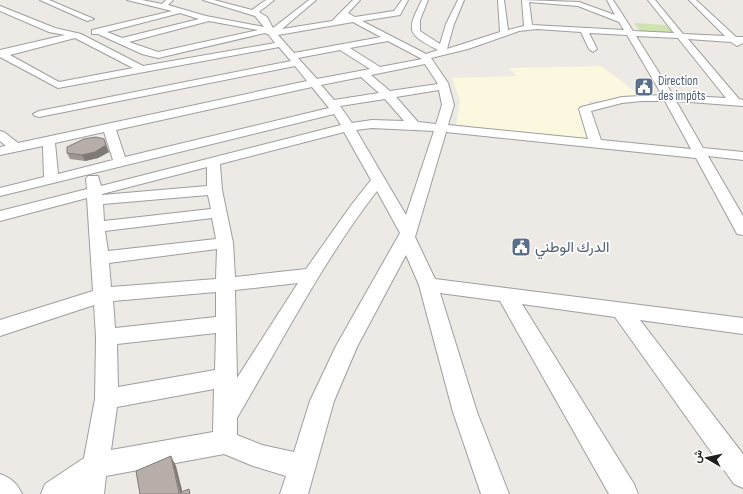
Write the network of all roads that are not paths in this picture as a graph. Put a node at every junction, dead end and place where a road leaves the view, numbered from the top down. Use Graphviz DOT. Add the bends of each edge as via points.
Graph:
graph roads {
  1 [pos="43,0"];
  2 [pos="130,0"];
  3 [pos="170,0"];
  4 [pos="206,0"];
  5 [pos="228,0"];
  6 [pos="271,0"];
  7 [pos="313,0"];
  8 [pos="357,0"];
  9 [pos="405,0"];
  10 [pos="425,0"];
  11 [pos="461,0"];
  12 [pos="501,0"];
  13 [pos="526,0"];
  14 [pos="610,0"];
  15 [pos="651,0"];
  16 [pos="692,0"];
  17 [pos="563,1"];
  18 [pos="579,2"];
  19 [pos="220,4"];
  20 [pos="163,6"];
  21 [pos="0,9"];
  22 [pos="180,11"];
  23 [pos="252,12"];
  24 [pos="21,18"];
  25 [pos="209,18"];
  26 [pos="90,19"];
  27 [pos="344,19"];
  28 [pos="7,20"];
  29 [pos="622,20"];
  30 [pos="586,25"];
  31 [pos="528,28"];
  32 [pos="99,31"];
  33 [pos="269,32"];
  34 [pos="630,32"];
  35 [pos="504,33"];
  36 [pos="151,34"];
  37 [pos="76,36"];
  38 [pos="680,36"];
  39 [pos="389,38"];
  40 [pos="734,40"];
  41 [pos="743,40"];
  42 [pos="122,41"];
  43 [pos="282,44"];
  44 [pos="342,47"];
  45 [pos="186,48"];
  46 [pos="593,49"];
  47 [pos="743,49"];
  48 [pos="442,51"];
  49 [pos="1,54"];
  50 [pos="426,59"];
  51 [pos="294,60"];
  52 [pos="141,69"];
  53 [pos="378,70"];
  54 [pos="363,73"];
  55 [pos="102,77"];
  56 [pos="314,83"];
  57 [pos="443,86"];
  58 [pos="388,95"];
  59 [pos="668,97"];
  60 [pos="112,99"];
  61 [pos="741,103"];
  62 [pos="335,107"];
  63 [pos="39,114"];
  64 [pos="414,124"];
  65 [pos="116,126"];
  66 [pos="348,127"];
  67 [pos="441,127"];
  68 [pos="0,135"];
  69 [pos="49,141"];
  70 [pos="596,143"];
  71 [pos="16,148"];
  72 [pos="0,151"];
  73 [pos="700,152"];
  74 [pos="743,156"];
  75 [pos="120,162"];
  76 [pos="213,162"];
  77 [pos="92,169"];
  78 [pos="51,179"];
  79 [pos="378,180"];
  80 [pos="215,190"];
  81 [pos="0,192"];
  82 [pos="94,195"];
  83 [pos="219,213"];
  84 [pos="0,216"];
  85 [pos="97,227"];
  86 [pos="743,230"];
  87 [pos="408,235"];
  88 [pos="225,243"];
  89 [pos="99,258"];
  90 [pos="312,275"];
  91 [pos="224,285"];
  92 [pos="428,285"];
  93 [pos="102,295"];
  94 [pos="507,296"];
  95 [pos="621,310"];
  96 [pos="226,324"];
  97 [pos="743,326"];
  98 [pos="0,328"];
  99 [pos="106,337"];
  100 [pos="225,378"];
  101 [pos="107,399"];
  102 [pos="225,416"];
  103 [pos="225,442"];
  104 [pos="95,465"];
  105 [pos="301,466"];
  106 [pos="743,475"];
  107 [pos="0,487"];
  108 [pos="8,494"];
  109 [pos="54,494"];
  110 [pos="90,494"];
  111 [pos="294,494"];
  112 [pos="495,494"];
  113 [pos="624,494"];
  1 -- 26 [label="street"];
  2 -- 20 [label="street"];
  3 -- 20 [label="street"];
  4 -- 19 [label="street"];
  5 -- 19 [label="street"];
  6 -- 23 [label="street"];
  7 -- 33 [label="street"];
  8 -- 27 [label="street"];
  9 -- 27 [label="street" via="397,13"];
  10 -- 48 [label="street" via="414,28 420,36"];
  11 -- 48 [label="street"];
  12 -- 35 [label="street"];
  13 -- 17 [label="street"];
  13 -- 31 [label="street"];
  14 -- 29 [label="street"];
  15 -- 38 [label="street"];
  16 -- 40 [label="street"];
  17 -- 18 [label="street"];
  18 -- 29 [label="street"];
  18 -- 30 [label="street"];
  19 -- 23 [label="street"];
  20 -- 22 [label="street"];
  21 -- 24 [label="street"];
  22 -- 25 [label="street"];
  22 -- 32 [label="street"];
  23 -- 33 [label="street" via="264,19"];
  24 -- 28 [label="street"];
  24 -- 37 [label="street"];
  25 -- 33 [label="street" via="258,27"];
  25 -- 36 [label="street"];
  27 -- 33 [label="street"];
  27 -- 39 [label="street"];
  29 -- 34 [label="street"];
  30 -- 31 [label="street"];
  30 -- 34 [label="street"];
  30 -- 46 [label="street"];
  31 -- 35 [label="street"];
  32 -- 37 [label="street"];
  32 -- 42 [label="street"];
  33 -- 43 [label="street"];
  33 -- 45 [label="street"];
  34 -- 38 [label="street"];
  34 -- 59 [label="street"];
  35 -- 48 [label="street" via="465,47"];
  36 -- 42 [label="street"];
  36 -- 45 [label="street"];
  37 -- 49 [label="street"];
  37 -- 52 [label="street"];
  38 -- 40 [label="street"];
  38 -- 61 [label="street"];
  39 -- 44 [label="street"];
  39 -- 50 [label="street"];
  40 -- 41 [label="street"];
  40 -- 47 [label="street"];
  42 -- 45 [label="street" via="158,55"];
  43 -- 51 [label="street"];
  43 -- 52 [label="street"];
  44 -- 51 [label="street"];
  44 -- 53 [label="street"];
  48 -- 50 [label="street"];
  49 -- 55 [label="street" via="55,84"];
  50 -- 53 [label="street"];
  50 -- 57 [label="street"];
  51 -- 56 [label="street"];
  51 -- 60 [label="street"];
  52 -- 55 [label="street"];
  53 -- 54 [label="street"];
  54 -- 56 [label="street"];
  54 -- 58 [label="street"];
  55 -- 60 [label="street"];
  56 -- 62 [label="street"];
  56 -- 65 [label="street"];
  57 -- 58 [label="street"];
  57 -- 67 [label="street" via="448,105"];
  58 -- 62 [label="street"];
  58 -- 64 [label="street"];
  59 -- 61 [label="street"];
  59 -- 70 [label="street" via="600,103 585,109"];
  59 -- 73 [label="street"];
  60 -- 63 [label="street"];
  60 -- 65 [label="street"];
  62 -- 66 [label="street"];
  62 -- 75 [label="street"];
  64 -- 66 [label="street"];
  64 -- 67 [label="street"];
  65 -- 69 [label="street"];
  65 -- 75 [label="street"];
  66 -- 76 [label="street"];
  66 -- 79 [label="street"];
  67 -- 70 [label="street"];
  67 -- 87 [label="street"];
  68 -- 71 [label="street"];
  69 -- 71 [label="street"];
  69 -- 78 [label="street"];
  70 -- 73 [label="street"];
  71 -- 72 [label="street"];
  73 -- 74 [label="street"];
  73 -- 86 [label="street"];
  75 -- 77 [label="street"];
  76 -- 80 [label="street"];
  76 -- 82 [label="street"];
  77 -- 78 [label="street"];
  77 -- 82 [label="street"];
  78 -- 81 [label="street"];
  79 -- 87 [label="street"];
  79 -- 90 [label="street"];
  80 -- 82 [label="street"];
  80 -- 83 [label="street"];
  82 -- 84 [label="street"];
  82 -- 85 [label="street"];
  83 -- 85 [label="street"];
  83 -- 88 [label="street"];
  85 -- 89 [label="street"];
  87 -- 92 [label="street"];
  87 -- 105 [label="street" via="346,346 322,401"];
  88 -- 89 [label="street"];
  88 -- 91 [label="street"];
  89 -- 93 [label="street"];
  90 -- 91 [label="street"];
  90 -- 102 [label="street"];
  91 -- 93 [label="street"];
  91 -- 96 [label="street"];
  92 -- 94 [label="street"];
  92 -- 112 [label="street" via="465,412"];
  93 -- 98 [label="street"];
  93 -- 99 [label="street"];
  94 -- 95 [label="street"];
  94 -- 113 [label="street"];
  95 -- 97 [label="street"];
  95 -- 106 [label="street"];
  96 -- 99 [label="street"];
  96 -- 100 [label="street"];
  99 -- 101 [label="street"];
  100 -- 101 [label="street"];
  100 -- 102 [label="street"];
  101 -- 104 [label="street"];
  102 -- 103 [label="street"];
  103 -- 104 [label="street"];
  103 -- 105 [label="street" via="268,460"];
  104 -- 109 [label="street"];
  104 -- 110 [label="street"];
  105 -- 111 [label="street"];
  107 -- 108 [label="street"];
}
